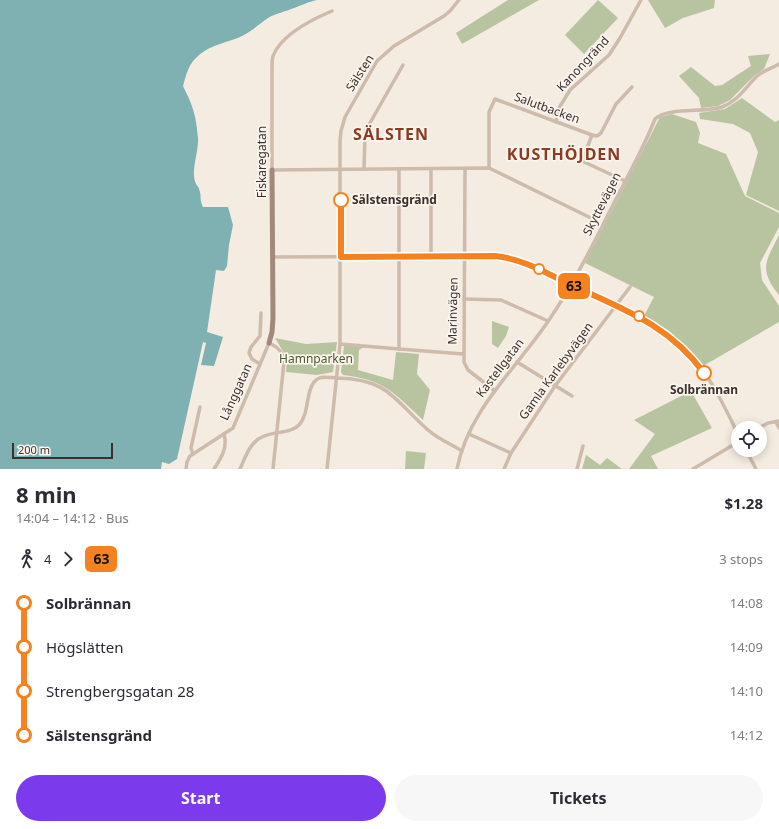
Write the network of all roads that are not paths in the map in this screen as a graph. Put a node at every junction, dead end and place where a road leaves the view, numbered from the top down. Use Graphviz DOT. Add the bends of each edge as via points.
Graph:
graph roads {
  1 [pos="459,0"];
  2 [pos="641,0"];
  3 [pos="332,10"];
  4 [pos="779,64"];
  5 [pos="403,65"];
  6 [pos="632,87"];
  7 [pos="556,122"];
  8 [pos="592,135"];
  9 [pos="489,168"];
  10 [pos="364,169"];
  11 [pos="399,169"];
  12 [pos="431,169"];
  13 [pos="464,169"];
  14 [pos="272,170"];
  15 [pos="341,170"];
  16 [pos="625,181"];
  17 [pos="595,220"];
  18 [pos="399,256"];
  19 [pos="431,256"];
  20 [pos="464,256"];
  21 [pos="273,257"];
  22 [pos="341,257"];
  23 [pos="570,284"];
  24 [pos="630,287"];
  25 [pos="464,299"];
  26 [pos="616,306"];
  27 [pos="261,313"];
  28 [pos="548,321"];
  29 [pos="269,343"];
  30 [pos="340,344"];
  31 [pos="399,349"];
  32 [pos="463,354"];
  33 [pos="517,362"];
  34 [pos="260,364"];
  35 [pos="337,378"];
  36 [pos="555,386"];
  37 [pos="495,391"];
  38 [pos="572,396"];
  39 [pos="200,407"];
  40 [pos="731,421"];
  41 [pos="777,421"];
  42 [pos="767,424"];
  43 [pos="779,428"];
  44 [pos="277,433"];
  45 [pos="224,434"];
  46 [pos="469,434"];
  47 [pos="583,446"];
  48 [pos="731,446"];
  49 [pos="462,450"];
  50 [pos="511,453"];
  51 [pos="193,454"];
  52 [pos="750,457"];
  53 [pos="702,464"];
  54 [pos="186,469"];
  55 [pos="214,469"];
  56 [pos="240,469"];
  57 [pos="273,469"];
  58 [pos="327,469"];
  59 [pos="457,469"];
  60 [pos="504,469"];
  61 [pos="577,469"];
  62 [pos="692,469"];
  63 [pos="705,469"];
  64 [pos="756,469"];
  1 -- 15 [label="street, Sälsten" via="444,16 387,51 372,68 343,123 340,141"];
  2 -- 7 [label="street, Kanongränd" via="609,55 570,90"];
  3 -- 14 [label="street, Fiskaregatan" via="292,34 279,46 273,57"];
  4 -- 16 [label="street, Skyttevägen" via="757,77 740,96 724,106 663,114 655,119"];
  5 -- 10 [label="street" via="364,134"];
  6 -- 8 [label="street" via="616,104 601,133 597,136"];
  7 -- 8 [label="street, Salutbacken"];
  7 -- 9 [label="street, Salutbacken" via="495,99 489,112"];
  8 -- 16 [label="street" via="582,161"];
  9 -- 13 [label="street"];
  9 -- 17 [label="street"];
  10 -- 11 [label="street"];
  10 -- 15 [label="street"];
  11 -- 12 [label="street"];
  11 -- 18 [label="street"];
  12 -- 13 [label="street"];
  12 -- 19 [label="street"];
  13 -- 20 [label="street, Marinvägen"];
  14 -- 15 [label="street"];
  14 -- 21 [label="street, Fiskaregatan"];
  15 -- 22 [label="street, Sälsten"];
  16 -- 23 [label="street, Skyttevägen"];
  18 -- 19 [label="street"];
  18 -- 22 [label="street"];
  18 -- 31 [label="street"];
  19 -- 20 [label="street"];
  20 -- 23 [label="street" via="495,256 516,260"];
  20 -- 25 [label="street, Marinvägen"];
  21 -- 22 [label="street"];
  21 -- 29 [label="street, Fiskaregatan" via="273,327"];
  22 -- 30 [label="street, Sälsten"];
  23 -- 26 [label="street"];
  23 -- 28 [label="street, Kastellgatan"];
  24 -- 26 [label="street, Gamla Karlebyvägen"];
  25 -- 28 [label="street" via="501,300"];
  25 -- 32 [label="street, Marinvägen"];
  26 -- 36 [label="street, Gamla Karlebyvägen"];
  26 -- 40 [label="street" via="652,324 687,352 712,383"];
  27 -- 34 [label="street" via="260,336 249,352 252,359"];
  28 -- 33 [label="street, Kastellgatan"];
  29 -- 34 [label="street, Långgatan"];
  29 -- 44 [label="street" via="280,350 284,362"];
  30 -- 31 [label="street"];
  30 -- 35 [label="street, Sälsten"];
  31 -- 32 [label="street"];
  32 -- 37 [label="street, Marinvägen" via="466,367"];
  33 -- 36 [label="street"];
  33 -- 37 [label="street, Kastellgatan"];
  34 -- 45 [label="street, Långgatan" via="233,428"];
  35 -- 44 [label="street" via="317,380 298,426"];
  35 -- 49 [label="street" via="363,380 382,388 429,431"];
  35 -- 58 [label="street, Sälsten"];
  36 -- 38 [label="street"];
  36 -- 50 [label="street, Gamla Karlebyvägen"];
  37 -- 46 [label="street, Kastellgatan"];
  39 -- 51 [label="street" via="190,448"];
  41 -- 42 [label="street"];
  41 -- 43 [label="street"];
  44 -- 56 [label="street" via="262,437 253,444"];
  44 -- 57 [label="street"];
  45 -- 51 [label="street"];
  45 -- 55 [label="street, Långgatan" via="226,442 223,453"];
  46 -- 49 [label="street, Kastellgatan"];
  46 -- 50 [label="street"];
  47 -- 61 [label="street"];
  48 -- 53 [label="street"];
  49 -- 59 [label="street, Kastellgatan"];
  50 -- 60 [label="street, Gamla Karlebyvägen"];
  51 -- 54 [label="street" via="188,459"];
  52 -- 64 [label="street"];
  53 -- 62 [label="street"];
  53 -- 63 [label="street"];
}
